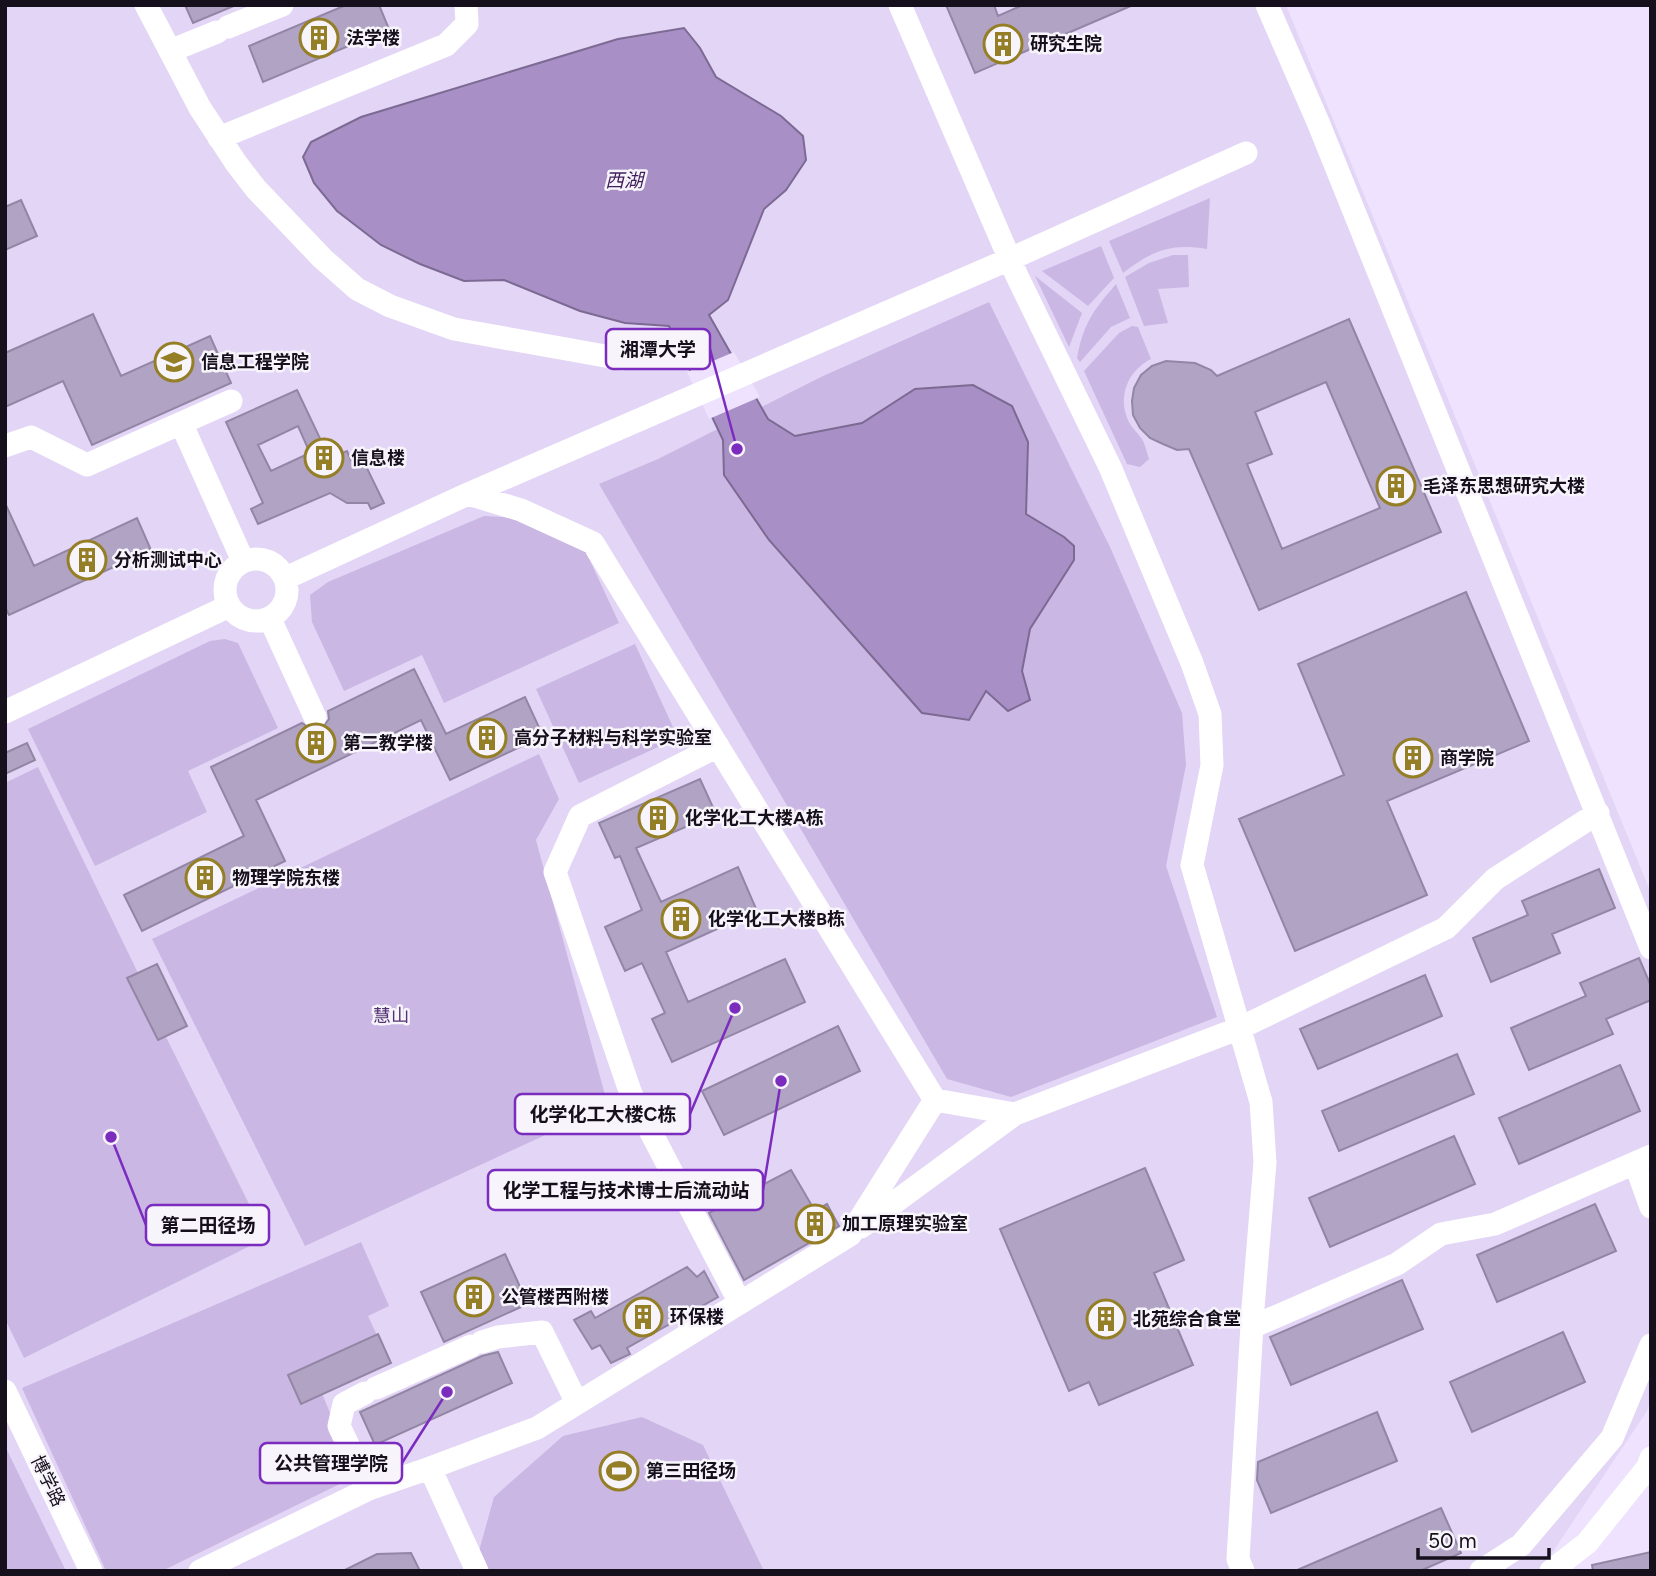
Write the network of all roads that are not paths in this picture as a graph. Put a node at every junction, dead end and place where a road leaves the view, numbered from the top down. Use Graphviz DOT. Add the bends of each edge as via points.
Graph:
graph roads {
  1 [pos="146,5"];
  2 [pos="282,5"];
  3 [pos="466,5"];
  4 [pos="900,5"];
  5 [pos="1267,5"];
  6 [pos="170,51"];
  7 [pos="219,138"];
  8 [pos="1246,153"];
  9 [pos="1010,259"];
  10 [pos="622,359"];
  11 [pos="232,401"];
  12 [pos="182,425"];
  13 [pos="5,446"];
  14 [pos="468,494"];
  15 [pos="243,561"];
  16 [pos="286,578"];
  17 [pos="229,606"];
  18 [pos="270,619"];
  19 [pos="5,712"];
  20 [pos="315,717"];
  21 [pos="718,746"];
  22 [pos="1598,813"];
  23 [pos="1651,948"];
  24 [pos="1240,1028"];
  25 [pos="935,1100"];
  26 [pos="1015,1114"];
  27 [pos="1643,1160"];
  28 [pos="1651,1207"];
  29 [pos="850,1235"];
  30 [pos="740,1303"];
  31 [pos="1252,1327"];
  32 [pos="1651,1345"];
  33 [pos="5,1391"];
  34 [pos="577,1403"];
  35 [pos="1650,1465"];
  36 [pos="430,1468"];
  37 [pos="369,1489"];
  38 [pos="91,1571"];
  39 [pos="200,1571"];
  40 [pos="477,1571"];
  41 [pos="1243,1571"];
  42 [pos="1481,1571"];
  43 [pos="1551,1571"];
  1 -- 6 [label="street"];
  2 -- 6 [label="street"];
  3 -- 7 [label="street" via="467,24 446,45"];
  4 -- 9 [label="street"];
  5 -- 22 [label="street"];
  6 -- 7 [label="street"];
  7 -- 10 [label="street" via="256,189 356,289 454,329"];
  8 -- 9 [label="street"];
  9 -- 14 [label="street"];
  9 -- 24 [label="street" via="1110,467 1210,714 1212,765 1192,865"];
  11 -- 12 [label="street"];
  12 -- 13 [label="street" via="88,465 31,437"];
  12 -- 15 [label="street"];
  14 -- 16 [label="street"];
  14 -- 21 [label="street" via="521,510 593,543"];
  15 -- 16 [label="street" via="264,559 281,569"];
  15 -- 17 [label="street" via="234,567 225,585"];
  16 -- 18 [label="street" via="284,604"];
  17 -- 18 [label="street" via="244,619"];
  17 -- 19 [label="street"];
  18 -- 20 [label="street"];
  21 -- 25 [label="street"];
  21 -- 30 [label="street" via="580,816 555,872 631,1094"];
  22 -- 23 [label="street"];
  22 -- 24 [label="street" via="1495,879 1446,928"];
  24 -- 26 [label="street"];
  24 -- 31 [label="street" via="1261,1102 1265,1162"];
  25 -- 26 [label="street"];
  25 -- 29 [label="street"];
  26 -- 29 [label="street"];
  27 -- 28 [label="street"];
  27 -- 31 [label="street" via="1495,1224 1441,1234 1397,1264"];
  29 -- 30 [label="street"];
  30 -- 34 [label="street"];
  31 -- 41 [label="street" via="1238,1559"];
  32 -- 42 [label="street" via="1612,1438 1521,1545"];
  33 -- 38 [label="street, 博学路"];
  34 -- 36 [label="street" via="537,1428"];
  34 -- 37 [label="street" via="542,1332 477,1344 344,1404 339,1426"];
  35 -- 43 [label="street" via="1587,1543"];
  36 -- 37 [label="street"];
  36 -- 40 [label="street"];
  37 -- 39 [label="street"];
}
